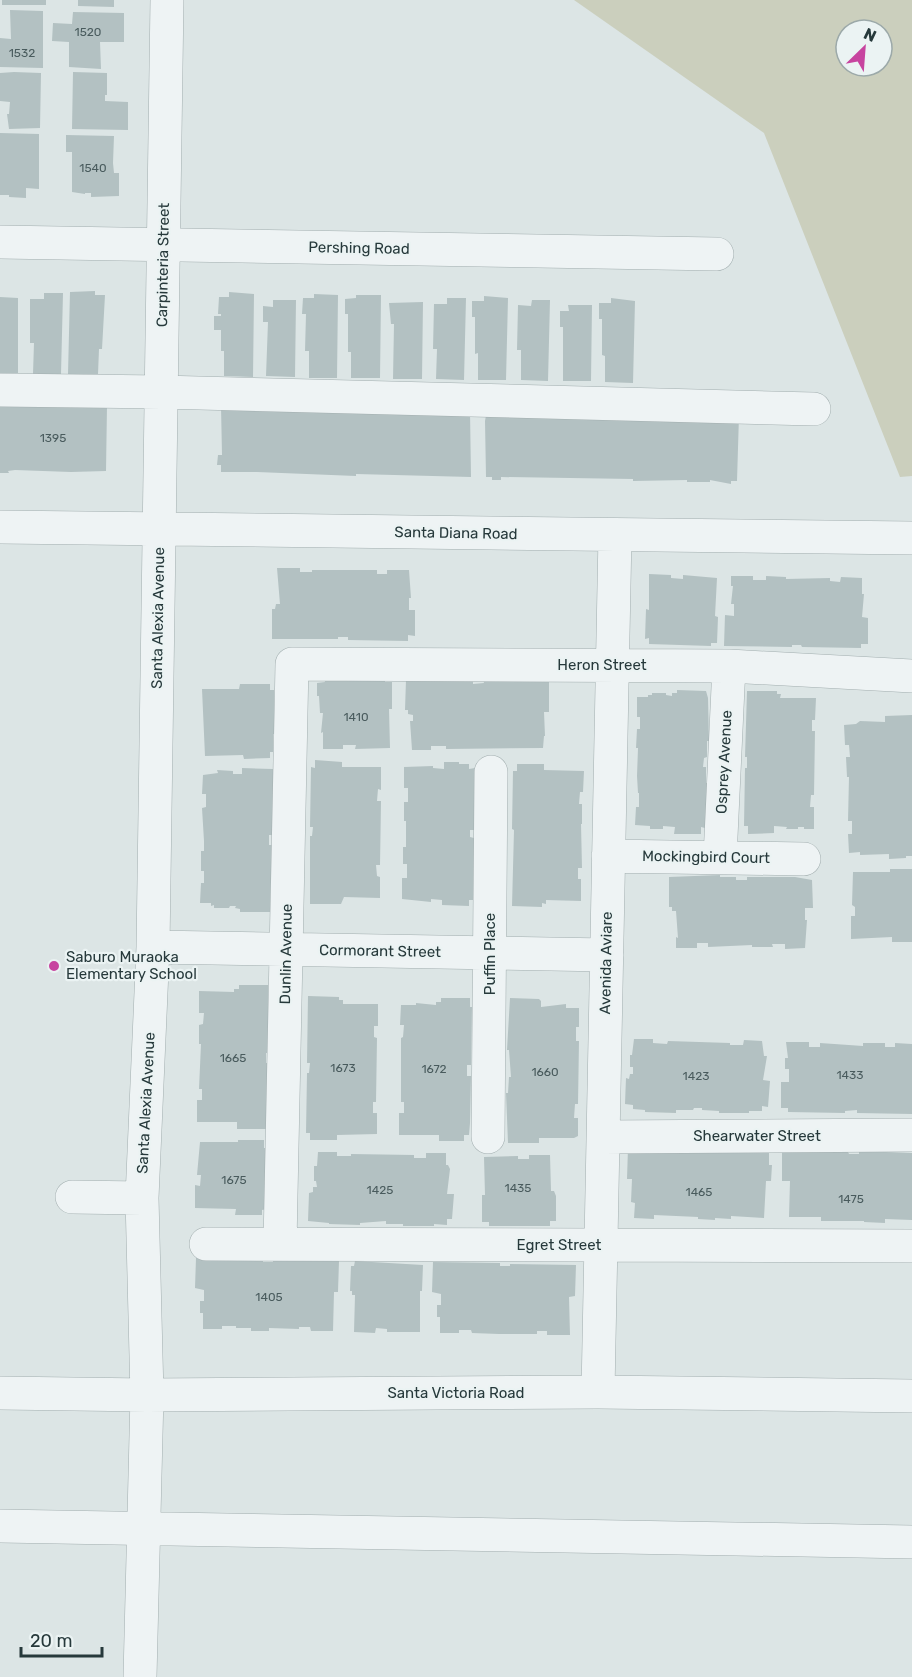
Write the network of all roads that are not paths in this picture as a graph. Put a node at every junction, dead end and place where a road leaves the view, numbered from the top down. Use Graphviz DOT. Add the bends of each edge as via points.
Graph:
graph roads {
  1 [pos="167,0"];
  2 [pos="0,242"];
  3 [pos="163,245"];
  4 [pos="717,254"];
  5 [pos="0,390"];
  6 [pos="161,392"];
  7 [pos="814,409"];
  8 [pos="0,527"];
  9 [pos="160,530"];
  10 [pos="615,535"];
  11 [pos="912,538"];
  12 [pos="292,664"];
  13 [pos="612,665"];
  14 [pos="729,666"];
  15 [pos="912,676"];
  16 [pos="491,772"];
  17 [pos="608,856"];
  18 [pos="720,858"];
  19 [pos="804,859"];
  20 [pos="153,947"];
  21 [pos="286,950"];
  22 [pos="490,953"];
  23 [pos="607,955"];
  24 [pos="912,1135"];
  25 [pos="488,1137"];
  26 [pos="603,1137"];
  27 [pos="72,1197"];
  28 [pos="142,1198"];
  29 [pos="206,1244"];
  30 [pos="280,1244"];
  31 [pos="601,1245"];
  32 [pos="912,1246"];
  33 [pos="598,1392"];
  34 [pos="0,1393"];
  35 [pos="147,1395"];
  36 [pos="912,1396"];
  37 [pos="0,1526"];
  38 [pos="144,1528"];
  39 [pos="912,1542"];
  40 [pos="140,1677"];
  1 -- 3 [label="street, Carpinteria Street"];
  2 -- 3 [label="street, Pershing Road"];
  3 -- 4 [label="street, Pershing Road"];
  3 -- 6 [label="street, Carpinteria Street"];
  5 -- 6 [label="street"];
  6 -- 7 [label="street"];
  6 -- 9 [label="street, Carpinteria Street"];
  8 -- 9 [label="street, Santa Diana Road"];
  9 -- 10 [label="street, Santa Diana Road"];
  9 -- 20 [label="street, Santa Alexia Avenue"];
  10 -- 11 [label="street, Santa Diana Road"];
  10 -- 13 [label="street, Avenida Aviare"];
  12 -- 13 [label="street, Heron Street"];
  12 -- 21 [label="street, Dunlin Avenue"];
  13 -- 14 [label="street, Heron Street"];
  13 -- 17 [label="street, Avenida Aviare"];
  14 -- 15 [label="street, Heron Street"];
  14 -- 18 [label="street, Osprey Avenue"];
  16 -- 22 [label="street, Puffin Place"];
  17 -- 18 [label="street, Mockingbird Court"];
  17 -- 23 [label="street, Avenida Aviare"];
  18 -- 19 [label="street, Mockingbird Court"];
  20 -- 21 [label="street, Cormorant Street"];
  20 -- 28 [label="street, Santa Alexia Avenue"];
  21 -- 22 [label="street, Cormorant Street"];
  21 -- 30 [label="street, Dunlin Avenue"];
  22 -- 23 [label="street, Cormorant Street"];
  22 -- 25 [label="street, Puffin Place"];
  23 -- 26 [label="street, Avenida Aviare"];
  24 -- 26 [label="street, Shearwater Street"];
  26 -- 31 [label="street, Avenida Aviare"];
  27 -- 28 [label="street"];
  28 -- 35 [label="street, Santa Alexia Avenue"];
  29 -- 30 [label="street, Egret Street"];
  30 -- 31 [label="street, Egret Street"];
  31 -- 32 [label="street, Egret Street"];
  31 -- 33 [label="street, Avenida Aviare"];
  33 -- 35 [label="street, Santa Victoria Road"];
  33 -- 36 [label="street, Santa Victoria Road"];
  34 -- 35 [label="street, Santa Victoria Road"];
  35 -- 38 [label="street, Santa Alexia Avenue"];
  37 -- 38 [label="street"];
  38 -- 39 [label="street"];
  38 -- 40 [label="street, Santa Alexia Avenue"];
}
